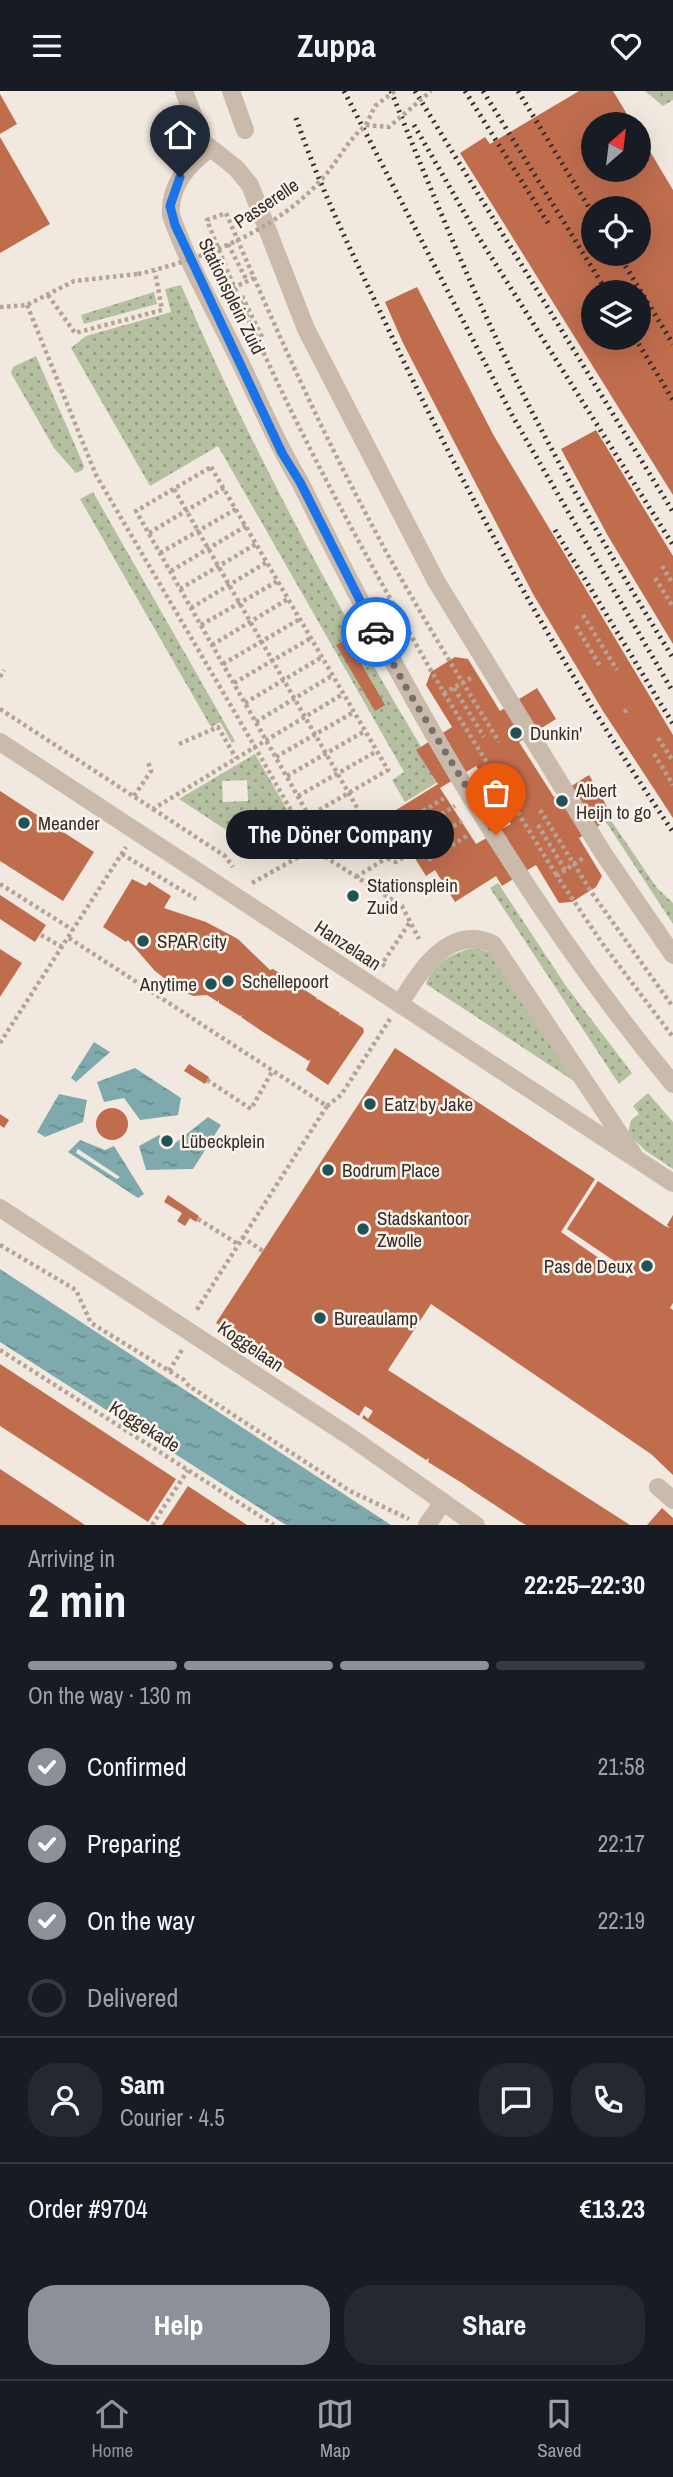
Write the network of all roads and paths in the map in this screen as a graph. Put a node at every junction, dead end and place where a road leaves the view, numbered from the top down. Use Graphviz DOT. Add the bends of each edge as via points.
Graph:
graph roads {
  1 [pos="184,91"];
  2 [pos="231,91"];
  3 [pos="395,91"];
  4 [pos="430,91"];
  5 [pos="366,125"];
  6 [pos="245,130"];
  7 [pos="209,149"];
  8 [pos="228,244"];
  9 [pos="219,249"];
  10 [pos="259,267"];
  11 [pos="251,270"];
  12 [pos="155,271"];
  13 [pos="254,278"];
  14 [pos="247,281"];
  15 [pos="235,287"];
  16 [pos="222,292"];
  17 [pos="48,295"];
  18 [pos="27,305"];
  19 [pos="0,307"];
  20 [pos="277,331"];
  21 [pos="260,338"];
  22 [pos="329,420"];
  23 [pos="320,424"];
  24 [pos="224,488"];
  25 [pos="174,489"];
  26 [pos="372,505"];
  27 [pos="236,509"];
  28 [pos="186,510"];
  29 [pos="363,510"];
  30 [pos="246,526"];
  31 [pos="198,531"];
  32 [pos="149,533"];
  33 [pos="256,544"];
  34 [pos="208,549"];
  35 [pos="160,553"];
  36 [pos="267,562"];
  37 [pos="218,566"];
  38 [pos="662,566"];
  39 [pos="171,571"];
  40 [pos="655,578"];
  41 [pos="278,581"];
  42 [pos="673,584"];
  43 [pos="229,585"];
  44 [pos="417,587"];
  45 [pos="180,589"];
  46 [pos="409,591"];
  47 [pos="288,599"];
  48 [pos="239,603"];
  49 [pos="673,607"];
  50 [pos="191,608"];
  51 [pos="583,615"];
  52 [pos="300,619"];
  53 [pos="250,622"];
  54 [pos="201,625"];
  55 [pos="576,626"];
  56 [pos="311,638"];
  57 [pos="262,642"];
  58 [pos="212,645"];
  59 [pos="455,655"];
  60 [pos="322,657"];
  61 [pos="449,659"];
  62 [pos="272,660"];
  63 [pos="223,664"];
  64 [pos="600,666"];
  65 [pos="4,670"];
  66 [pos="617,670"];
  67 [pos="333,675"];
  68 [pos="0,677"];
  69 [pos="284,680"];
  70 [pos="234,683"];
  71 [pos="464,685"];
  72 [pos="454,688"];
  73 [pos="444,693"];
  74 [pos="344,694"];
  75 [pos="294,699"];
  76 [pos="245,703"];
  77 [pos="0,709"];
  78 [pos="354,712"];
  79 [pos="304,717"];
  80 [pos="256,722"];
  81 [pos="365,731"];
  82 [pos="315,734"];
  83 [pos="484,737"];
  84 [pos="658,737"];
  85 [pos="266,740"];
  86 [pos="0,742"];
  87 [pos="499,742"];
  88 [pos="179,744"];
  89 [pos="255,747"];
  90 [pos="377,751"];
  91 [pos="326,754"];
  92 [pos="654,754"];
  93 [pos="276,757"];
  94 [pos="236,758"];
  95 [pos="673,761"];
  96 [pos="148,762"];
  97 [pos="337,774"];
  98 [pos="286,776"];
  99 [pos="673,785"];
  100 [pos="348,793"];
  101 [pos="134,796"];
  102 [pos="298,796"];
  103 [pos="446,797"];
  104 [pos="459,804"];
  105 [pos="540,810"];
  106 [pos="468,818"];
  107 [pos="538,825"];
  108 [pos="470,834"];
  109 [pos="422,836"];
  110 [pos="375,840"];
  111 [pos="313,849"];
  112 [pos="382,851"];
  113 [pos="386,858"];
  114 [pos="428,860"];
  115 [pos="556,876"];
  116 [pos="356,877"];
  117 [pos="0,884"];
  118 [pos="251,885"];
  119 [pos="607,897"];
  120 [pos="576,903"];
  121 [pos="598,903"];
  122 [pos="205,904"];
  123 [pos="566,909"];
  124 [pos="410,922"];
  125 [pos="73,930"];
  126 [pos="41,935"];
  127 [pos="69,938"];
  128 [pos="419,939"];
  129 [pos="62,947"];
  130 [pos="610,954"];
  131 [pos="673,955"];
  132 [pos="648,957"];
  133 [pos="603,960"];
  134 [pos="640,961"];
  135 [pos="413,982"];
  136 [pos="400,1004"];
  137 [pos="673,1007"];
  138 [pos="671,1035"];
  139 [pos="662,1039"];
  140 [pos="0,1043"];
  141 [pos="273,1070"];
  142 [pos="207,1080"];
  143 [pos="673,1084"];
  144 [pos="327,1106"];
  145 [pos="637,1160"];
  146 [pos="673,1183"];
  147 [pos="0,1208"];
  148 [pos="198,1219"];
  149 [pos="243,1237"];
  150 [pos="238,1244"];
  151 [pos="0,1245"];
  152 [pos="263,1251"];
  153 [pos="193,1332"];
  154 [pos="0,1350"];
  155 [pos="175,1361"];
  156 [pos="169,1371"];
  157 [pos="188,1470"];
  158 [pos="658,1487"];
  159 [pos="673,1500"];
  160 [pos="443,1502"];
  161 [pos="152,1525"];
  162 [pos="274,1525"];
  163 [pos="420,1525"];
  164 [pos="427,1525"];
  165 [pos="476,1525"];
  1 -- 7 [label="street" via="194,125"];
  2 -- 6 [label="street"];
  3 -- 5 [label="path, Passerelle, bridge" via="375,106"];
  4 -- 5 [label="path, bridge" via="389,127"];
  5 -- 8 [label="path, Passerelle, bridge" via="304,195"];
  7 -- 131 [label="street" via="236,168 250,185 306,329 448,602 603,853"];
  7 -- 143 [label="street, Stationsplein Zuid" via="180,177 171,215 282,453 407,689 533,894 629,1031"];
  8 -- 9 [label="path, Passerelle, bridge"];
  8 -- 14 [label="path"];
  9 -- 12 [label="path, Passerelle, bridge"];
  9 -- 21 [label="path"];
  10 -- 11 [label="path"];
  11 -- 13 [label="path"];
  11 -- 15 [label="path" via="226,213 207,220"];
  12 -- 17 [label="path, Passerelle, bridge" via="74,281"];
  12 -- 17 [label="path" via="162,310 75,333"];
  13 -- 14 [label="path"];
  13 -- 20 [label="path"];
  14 -- 15 [label="path"];
  15 -- 16 [label="path"];
  15 -- 21 [label="path"];
  17 -- 18 [label="path"];
  18 -- 19 [label="path"];
  18 -- 89 [label="path" via="96,475"];
  20 -- 21 [label="path"];
  20 -- 23 [label="path"];
  21 -- 73 [label="path" via="349,524"];
  22 -- 23 [label="path"];
  23 -- 29 [label="path"];
  24 -- 25 [label="path" via="211,467"];
  24 -- 27 [label="path"];
  24 -- 28 [label="path"];
  25 -- 28 [label="path"];
  25 -- 32 [label="path" via="136,511"];
  26 -- 29 [label="path"];
  27 -- 30 [label="path"];
  27 -- 31 [label="path"];
  28 -- 31 [label="path"];
  28 -- 32 [label="path"];
  29 -- 46 [label="path"];
  30 -- 33 [label="path"];
  30 -- 34 [label="path"];
  31 -- 34 [label="path"];
  31 -- 35 [label="path"];
  32 -- 35 [label="path"];
  33 -- 36 [label="path"];
  33 -- 37 [label="path"];
  34 -- 37 [label="path"];
  34 -- 39 [label="path"];
  35 -- 39 [label="path"];
  36 -- 41 [label="path"];
  36 -- 43 [label="path"];
  37 -- 43 [label="path"];
  37 -- 45 [label="path"];
  38 -- 42 [label="path"];
  39 -- 45 [label="path"];
  40 -- 49 [label="path"];
  41 -- 47 [label="path"];
  41 -- 48 [label="path"];
  43 -- 48 [label="path"];
  43 -- 50 [label="path"];
  44 -- 46 [label="path"];
  45 -- 50 [label="path"];
  46 -- 61 [label="path"];
  47 -- 52 [label="path"];
  47 -- 53 [label="path"];
  48 -- 53 [label="path"];
  48 -- 54 [label="path"];
  50 -- 54 [label="path"];
  51 -- 66 [label="path"];
  52 -- 56 [label="path"];
  52 -- 57 [label="path"];
  53 -- 57 [label="path"];
  53 -- 58 [label="path"];
  54 -- 58 [label="path"];
  55 -- 64 [label="path"];
  56 -- 60 [label="path"];
  56 -- 62 [label="path"];
  57 -- 62 [label="path"];
  57 -- 63 [label="path"];
  58 -- 63 [label="path"];
  59 -- 61 [label="path"];
  60 -- 67 [label="path"];
  60 -- 69 [label="path"];
  61 -- 71 [label="path"];
  62 -- 69 [label="path"];
  62 -- 70 [label="path"];
  63 -- 70 [label="path"];
  65 -- 68 [label="path"];
  67 -- 74 [label="path"];
  67 -- 75 [label="path"];
  69 -- 75 [label="path"];
  69 -- 76 [label="path"];
  70 -- 76 [label="path"];
  71 -- 72 [label="path"];
  71 -- 87 [label="path"];
  72 -- 73 [label="path"];
  72 -- 83 [label="path"];
  73 -- 115 [label="path"];
  74 -- 78 [label="path"];
  74 -- 79 [label="path"];
  75 -- 79 [label="path"];
  75 -- 80 [label="path"];
  76 -- 80 [label="path"];
  77 -- 101 [label="path"];
  78 -- 81 [label="path"];
  78 -- 82 [label="path"];
  79 -- 82 [label="path"];
  79 -- 85 [label="path"];
  80 -- 85 [label="path"];
  81 -- 90 [label="path"];
  81 -- 91 [label="path"];
  82 -- 91 [label="path"];
  82 -- 93 [label="path"];
  84 -- 95 [label="path"];
  85 -- 89 [label="path"];
  85 -- 93 [label="path"];
  86 -- 136 [label="street, Hanzelaan"];
  88 -- 94 [label="path" via="218,727"];
  89 -- 94 [label="path"];
  89 -- 111 [label="path"];
  90 -- 97 [label="path"];
  90 -- 100 [label="path" via="388,770"];
  91 -- 97 [label="path"];
  91 -- 98 [label="path"];
  92 -- 99 [label="path"];
  93 -- 98 [label="path"];
  94 -- 101 [label="path" via="153,809"];
  96 -- 101 [label="path" via="151,771"];
  97 -- 100 [label="path"];
  97 -- 102 [label="path"];
  98 -- 102 [label="path"];
  100 -- 102 [label="path" via="309,816"];
  100 -- 110 [label="path"];
  103 -- 110 [label="path"];
  104 -- 112 [label="path"];
  105 -- 121 [label="path"];
  106 -- 113 [label="path" via="396,862"];
  107 -- 115 [label="path" via="564,867"];
  108 -- 114 [label="path"];
  109 -- 113 [label="path"];
  110 -- 112 [label="path"];
  111 -- 116 [label="path"];
  111 -- 118 [label="path"];
  112 -- 113 [label="path"];
  113 -- 116 [label="path"];
  115 -- 120 [label="path"];
  116 -- 124 [label="path" via="402,906"];
  117 -- 125 [label="path"];
  119 -- 121 [label="path"];
  120 -- 123 [label="path"];
  120 -- 130 [label="path"];
  121 -- 134 [label="path"];
  122 -- 125 [label="path" via="122,854"];
  124 -- 128 [label="path"];
  124 -- 135 [label="path" via="382,964"];
  125 -- 127 [label="path"];
  126 -- 129 [label="path"];
  127 -- 129 [label="path"];
  127 -- 141 [label="path"];
  129 -- 140 [label="path"];
  130 -- 133 [label="path"];
  130 -- 138 [label="path"];
  132 -- 134 [label="path"];
  134 -- 137 [label="path"];
  135 -- 136 [label="street"];
  135 -- 145 [label="street" via="429,960 456,943 478,939 493,944"];
  136 -- 144 [label="path" via="341,1095"];
  136 -- 145 [label="street, Hanzelaan"];
  138 -- 139 [label="path"];
  141 -- 142 [label="path" via="251,1108"];
  141 -- 144 [label="path"];
  144 -- 149 [label="path"];
  145 -- 146 [label="street, Hanzelaan"];
  147 -- 153 [label="street, Koggelaan"];
  148 -- 150 [label="path"];
  149 -- 150 [label="path"];
  149 -- 152 [label="path"];
  150 -- 153 [label="path" via="196,1310 198,1325"];
  151 -- 156 [label="path" via="76,1290 91,1323"];
  153 -- 160 [label="street, Koggelaan"];
  154 -- 157 [label="path, Koggekade"];
  155 -- 156 [label="path"];
  156 -- 163 [label="path" via="350,1491"];
  157 -- 161 [label="path"];
  157 -- 162 [label="path, Koggekade"];
  158 -- 159 [label="street"];
  160 -- 164 [label="street"];
  160 -- 165 [label="street, Koggelaan"];
}
